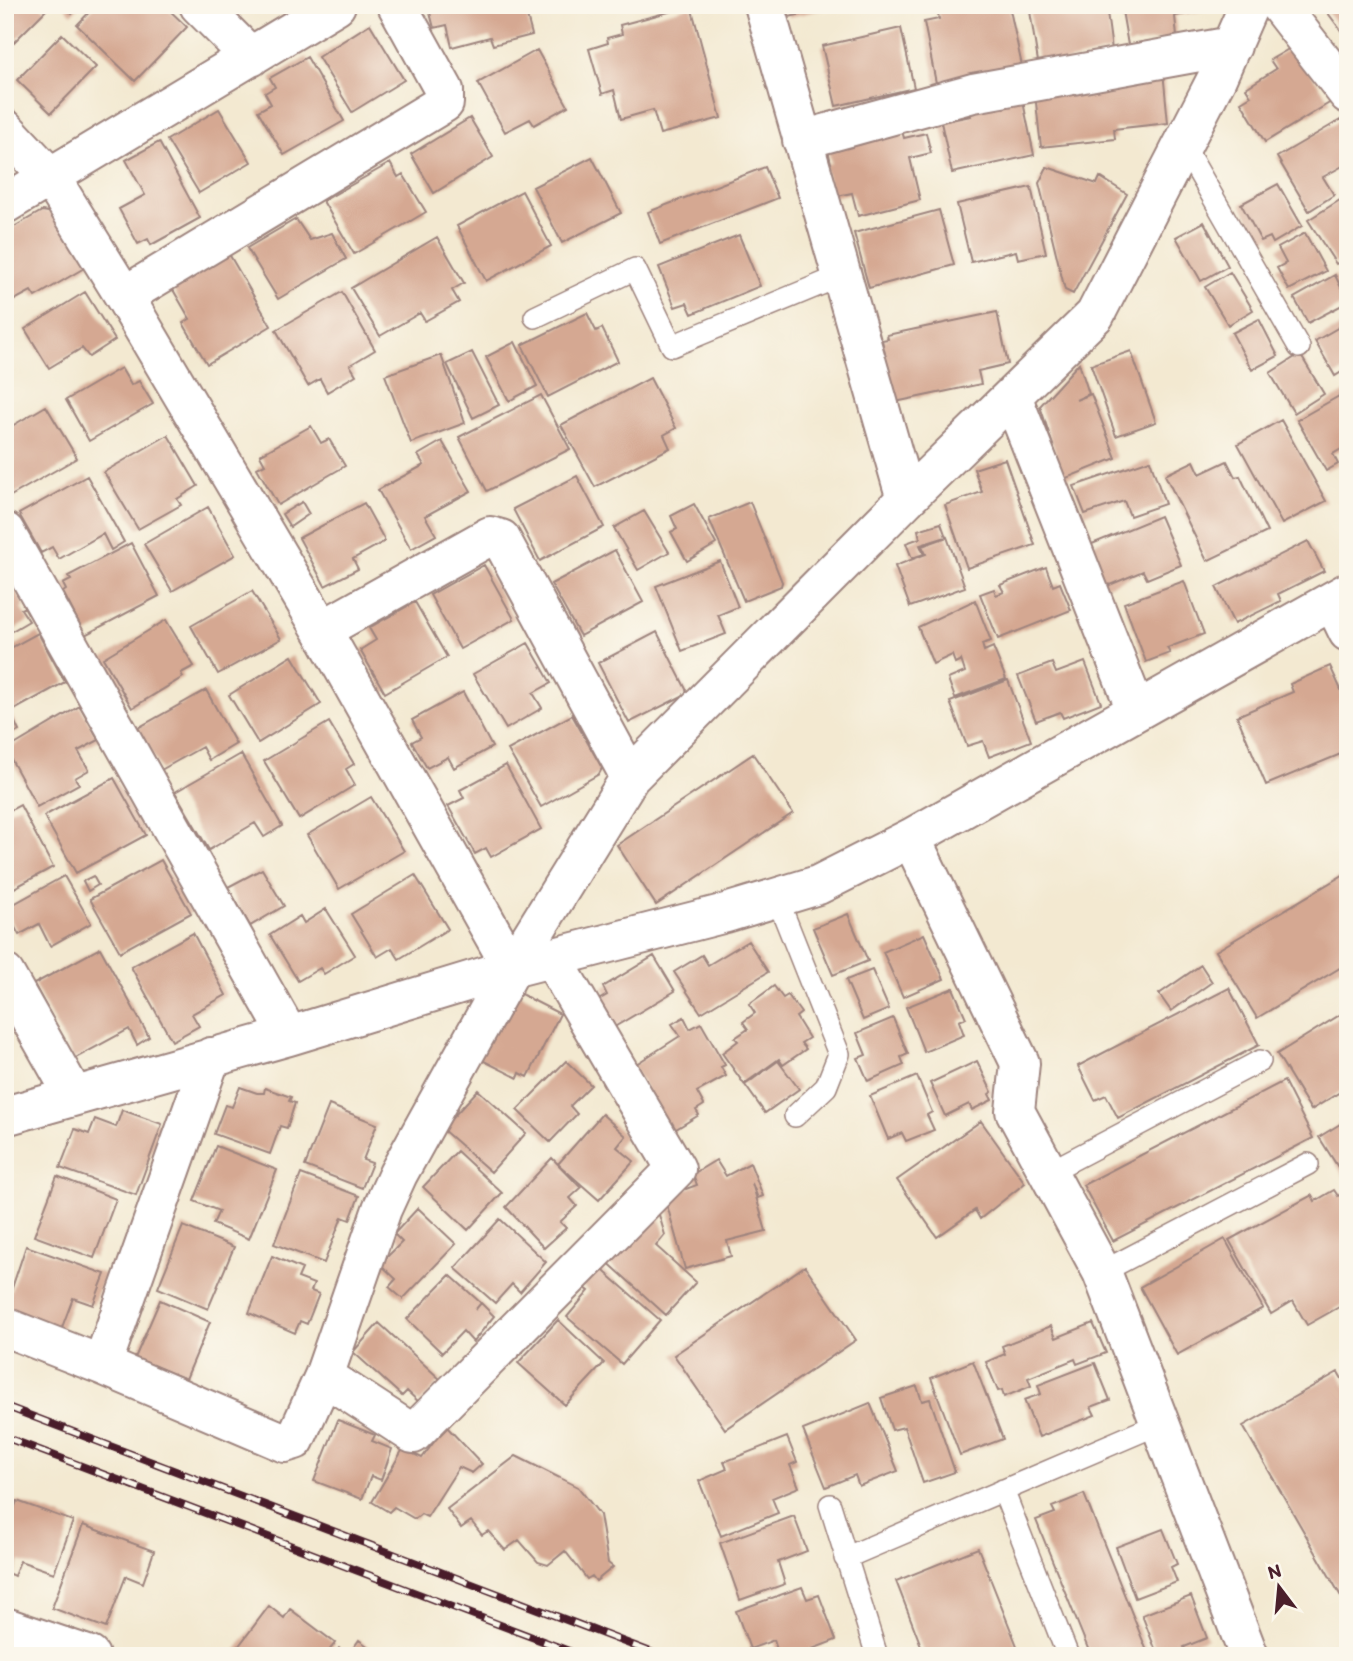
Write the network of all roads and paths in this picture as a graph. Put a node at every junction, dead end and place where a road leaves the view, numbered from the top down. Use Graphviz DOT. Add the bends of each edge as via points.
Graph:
graph roads {
  1 [pos="199,5"];
  2 [pos="337,5"];
  3 [pos="397,5"];
  4 [pos="764,5"];
  5 [pos="1250,5"];
  6 [pos="1279,5"];
  7 [pos="1232,46"];
  8 [pos="251,57"];
  9 [pos="1348,94"];
  10 [pos="5,129"];
  11 [pos="802,140"];
  12 [pos="1183,145"];
  13 [pos="51,178"];
  14 [pos="5,204"];
  15 [pos="843,275"];
  16 [pos="124,296"];
  17 [pos="535,317"];
  18 [pos="1299,347"];
  19 [pos="1012,396"];
  20 [pos="906,499"];
  21 [pos="5,532"];
  22 [pos="1343,608"];
  23 [pos="322,630"];
  24 [pos="1136,710"];
  25 [pos="630,776"];
  26 [pos="911,838"];
  27 [pos="777,898"];
  28 [pos="552,958"];
  29 [pos="512,968"];
  30 [pos="5,974"];
  31 [pos="289,1036"];
  32 [pos="211,1057"];
  33 [pos="1260,1061"];
  34 [pos="74,1096"];
  35 [pos="5,1116"];
  36 [pos="795,1116"];
  37 [pos="1308,1164"];
  38 [pos="1049,1172"];
  39 [pos="1102,1272"];
  40 [pos="5,1327"];
  41 [pos="102,1364"];
  42 [pos="324,1376"];
  43 [pos="1161,1423"];
  44 [pos="1003,1490"];
  45 [pos="830,1505"];
  46 [pos="845,1558"];
  47 [pos="5,1627"];
  48 [pos="90,1656"];
  49 [pos="877,1656"];
  50 [pos="1068,1656"];
  51 [pos="1249,1656"];
  1 -- 8 [label="street"];
  2 -- 8 [label="street"];
  3 -- 16 [label="street" via="444,90 444,103"];
  4 -- 11 [label="street"];
  5 -- 7 [label="street"];
  6 -- 9 [label="street"];
  7 -- 11 [label="street" via="973,93"];
  7 -- 12 [label="street"];
  8 -- 13 [label="street"];
  10 -- 13 [label="street"];
  11 -- 15 [label="street"];
  12 -- 18 [label="lane"];
  12 -- 19 [label="street" via="1096,315"];
  13 -- 14 [label="street"];
  13 -- 16 [label="street"];
  15 -- 17 [label="lane" via="672,346 635,269"];
  15 -- 20 [label="street"];
  16 -- 23 [label="street"];
  19 -- 20 [label="street"];
  19 -- 24 [label="street"];
  20 -- 25 [label="street"];
  21 -- 31 [label="street"];
  22 -- 24 [label="street"];
  23 -- 25 [label="street" via="490,536 501,539"];
  23 -- 29 [label="street"];
  24 -- 26 [label="street"];
  25 -- 29 [label="street"];
  26 -- 27 [label="street" via="818,885"];
  26 -- 38 [label="street" via="1020,1063 1015,1111"];
  27 -- 28 [label="street"];
  27 -- 36 [label="lane" via="839,1054 826,1087"];
  28 -- 29 [label="street"];
  28 -- 42 [label="street" via="676,1169 413,1434"];
  29 -- 31 [label="street"];
  29 -- 42 [label="street" via="382,1209"];
  30 -- 34 [label="street"];
  31 -- 32 [label="street"];
  32 -- 34 [label="street"];
  32 -- 41 [label="street"];
  33 -- 38 [label="lane"];
  34 -- 35 [label="street"];
  37 -- 39 [label="lane"];
  38 -- 39 [label="street"];
  39 -- 43 [label="street"];
  40 -- 41 [label="street"];
  41 -- 42 [label="street" via="285,1443 295,1440"];
  43 -- 44 [label="lane"];
  43 -- 51 [label="street"];
  44 -- 46 [label="lane"];
  44 -- 50 [label="lane"];
  45 -- 46 [label="lane"];
  46 -- 49 [label="lane"];
  47 -- 48 [label="street"];
}
